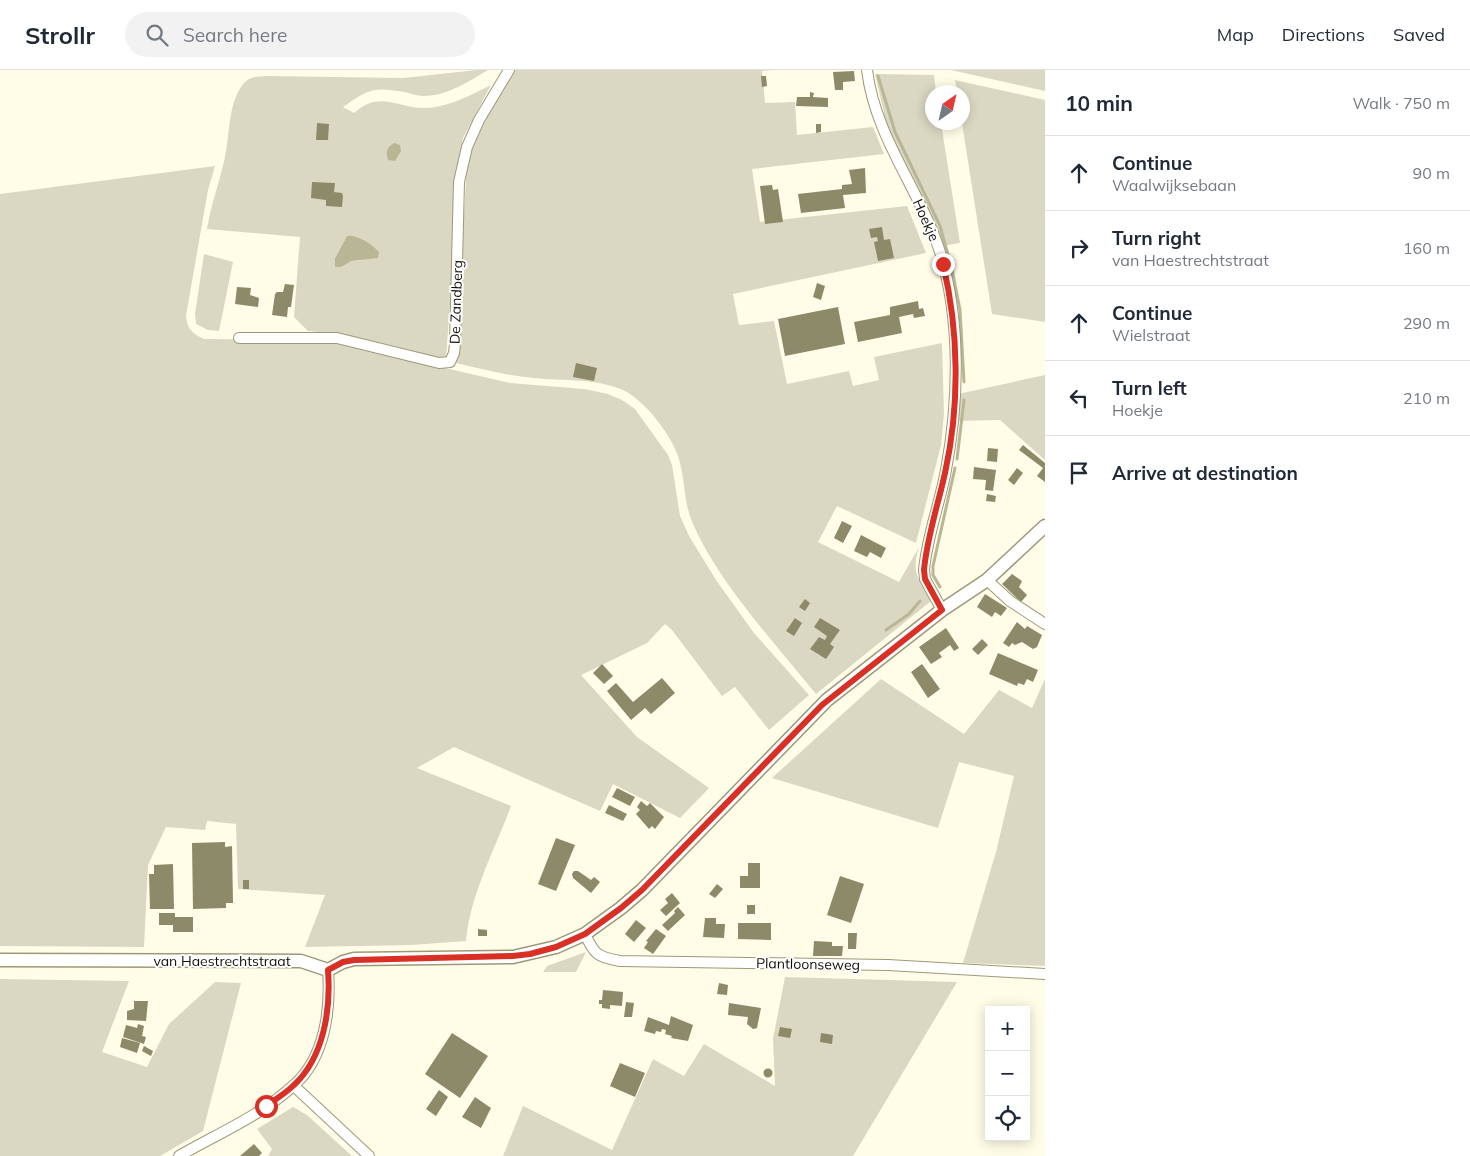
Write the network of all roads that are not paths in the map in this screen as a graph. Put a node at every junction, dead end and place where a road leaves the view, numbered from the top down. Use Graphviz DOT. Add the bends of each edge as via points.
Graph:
graph roads {
  1 [pos="509,70"];
  2 [pos="867,70"];
  3 [pos="239,338"];
  4 [pos="1045,526"];
  5 [pos="987,580"];
  6 [pos="942,610"];
  7 [pos="1045,624"];
  8 [pos="585,934"];
  9 [pos="0,960"];
  10 [pos="328,970"];
  11 [pos="1045,974"];
  12 [pos="294,1086"];
  13 [pos="179,1156"];
  14 [pos="369,1156"];
  1 -- 3 [label="street, De Zandberg" via="470,140 459,182 455,344 450,362 439,363 337,338"];
  2 -- 6 [label="street, Hoekje" via="883,129 930,225 946,279 955,362 954,410 946,471 924,570 925,579"];
  4 -- 5 [label="street"];
  5 -- 6 [label="street"];
  5 -- 7 [label="street" via="1010,601"];
  6 -- 8 [label="street" via="827,700 642,890"];
  8 -- 10 [label="street" via="556,947 513,956 354,960"];
  8 -- 11 [label="street, Plantloonseweg" via="595,953 620,961 888,966"];
  9 -- 10 [label="street, van Haestrechtstraat" via="301,961"];
  10 -- 12 [label="street" via="325,1027 314,1056"];
  12 -- 13 [label="street" via="266,1106"];
  12 -- 14 [label="street"];
}
